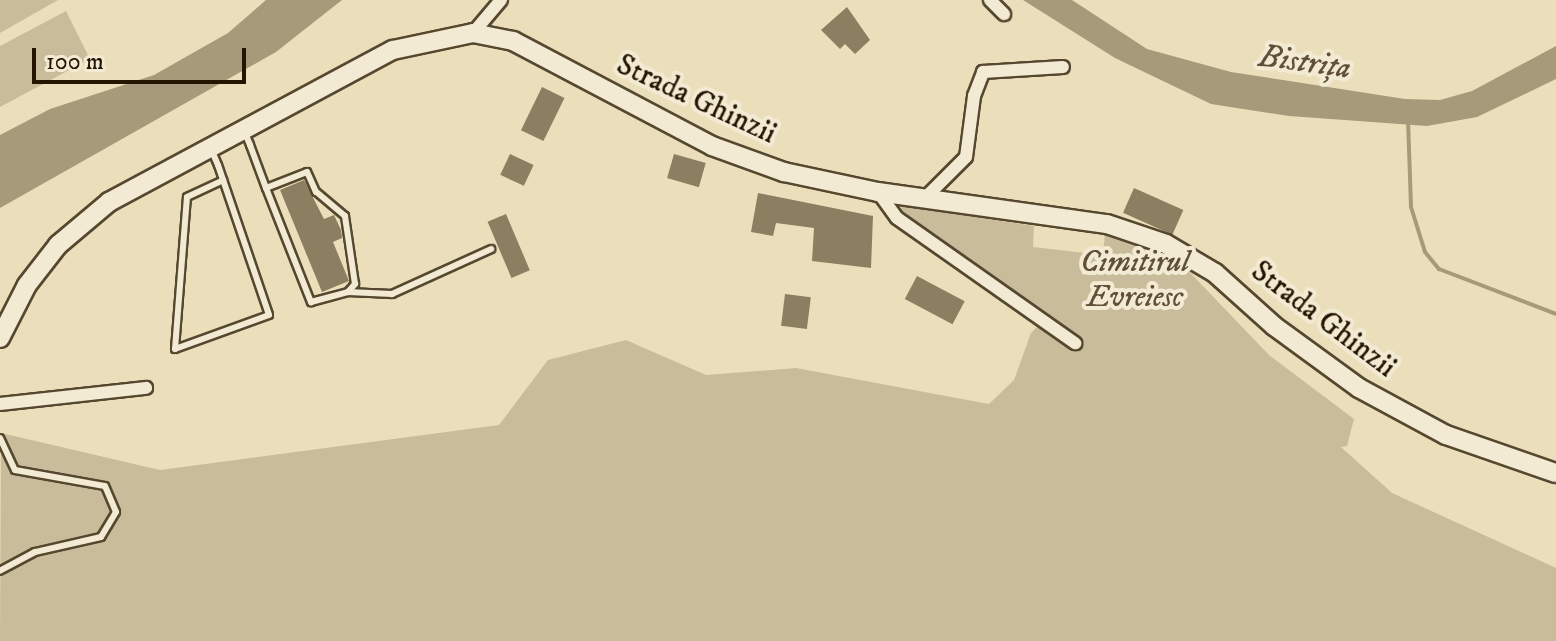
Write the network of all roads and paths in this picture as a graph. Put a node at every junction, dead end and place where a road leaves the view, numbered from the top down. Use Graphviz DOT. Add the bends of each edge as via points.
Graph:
graph roads {
  1 [pos="501,0"];
  2 [pos="990,0"];
  3 [pos="1004,14"];
  4 [pos="473,33"];
  5 [pos="1063,67"];
  6 [pos="244,130"];
  7 [pos="211,148"];
  8 [pos="223,180"];
  9 [pos="266,188"];
  10 [pos="878,192"];
  11 [pos="925,198"];
  12 [pos="491,249"];
  13 [pos="348,292"];
  14 [pos="0,338"];
  15 [pos="1075,343"];
  16 [pos="146,388"];
  17 [pos="0,404"];
  18 [pos="0,438"];
  19 [pos="1556,473"];
  20 [pos="0,571"];
  1 -- 4 [label="street"];
  2 -- 3 [label="street"];
  4 -- 6 [label="street, Strada Ghinzii" via="393,50"];
  4 -- 10 [label="street, Strada Ghinzii" via="513,41 712,146 784,172"];
  5 -- 11 [label="street" via="983,72 974,96 966,157"];
  6 -- 7 [label="street, Strada Ghinzii"];
  6 -- 9 [label="lane"];
  7 -- 8 [label="lane"];
  7 -- 14 [label="street, Strada Ghinzii" via="79,223 27,285"];
  8 -- 8 [label="lane" via="269,315 175,349 187,197"];
  9 -- 13 [label="lane" via="311,302"];
  9 -- 13 [label="lane" via="307,172 316,192 345,216 355,284"];
  10 -- 11 [label="street, Strada Ghinzii"];
  10 -- 15 [label="street" via="897,218"];
  11 -- 19 [label="street, Strada Ghinzii" via="1107,224 1166,244 1215,273 1274,326 1359,388 1446,435"];
  12 -- 13 [label="lane" via="392,294"];
  16 -- 17 [label="street"];
  18 -- 20 [label="lane" via="15,470 30,477 79,478 105,486 116,512 101,537 35,552"];
}
